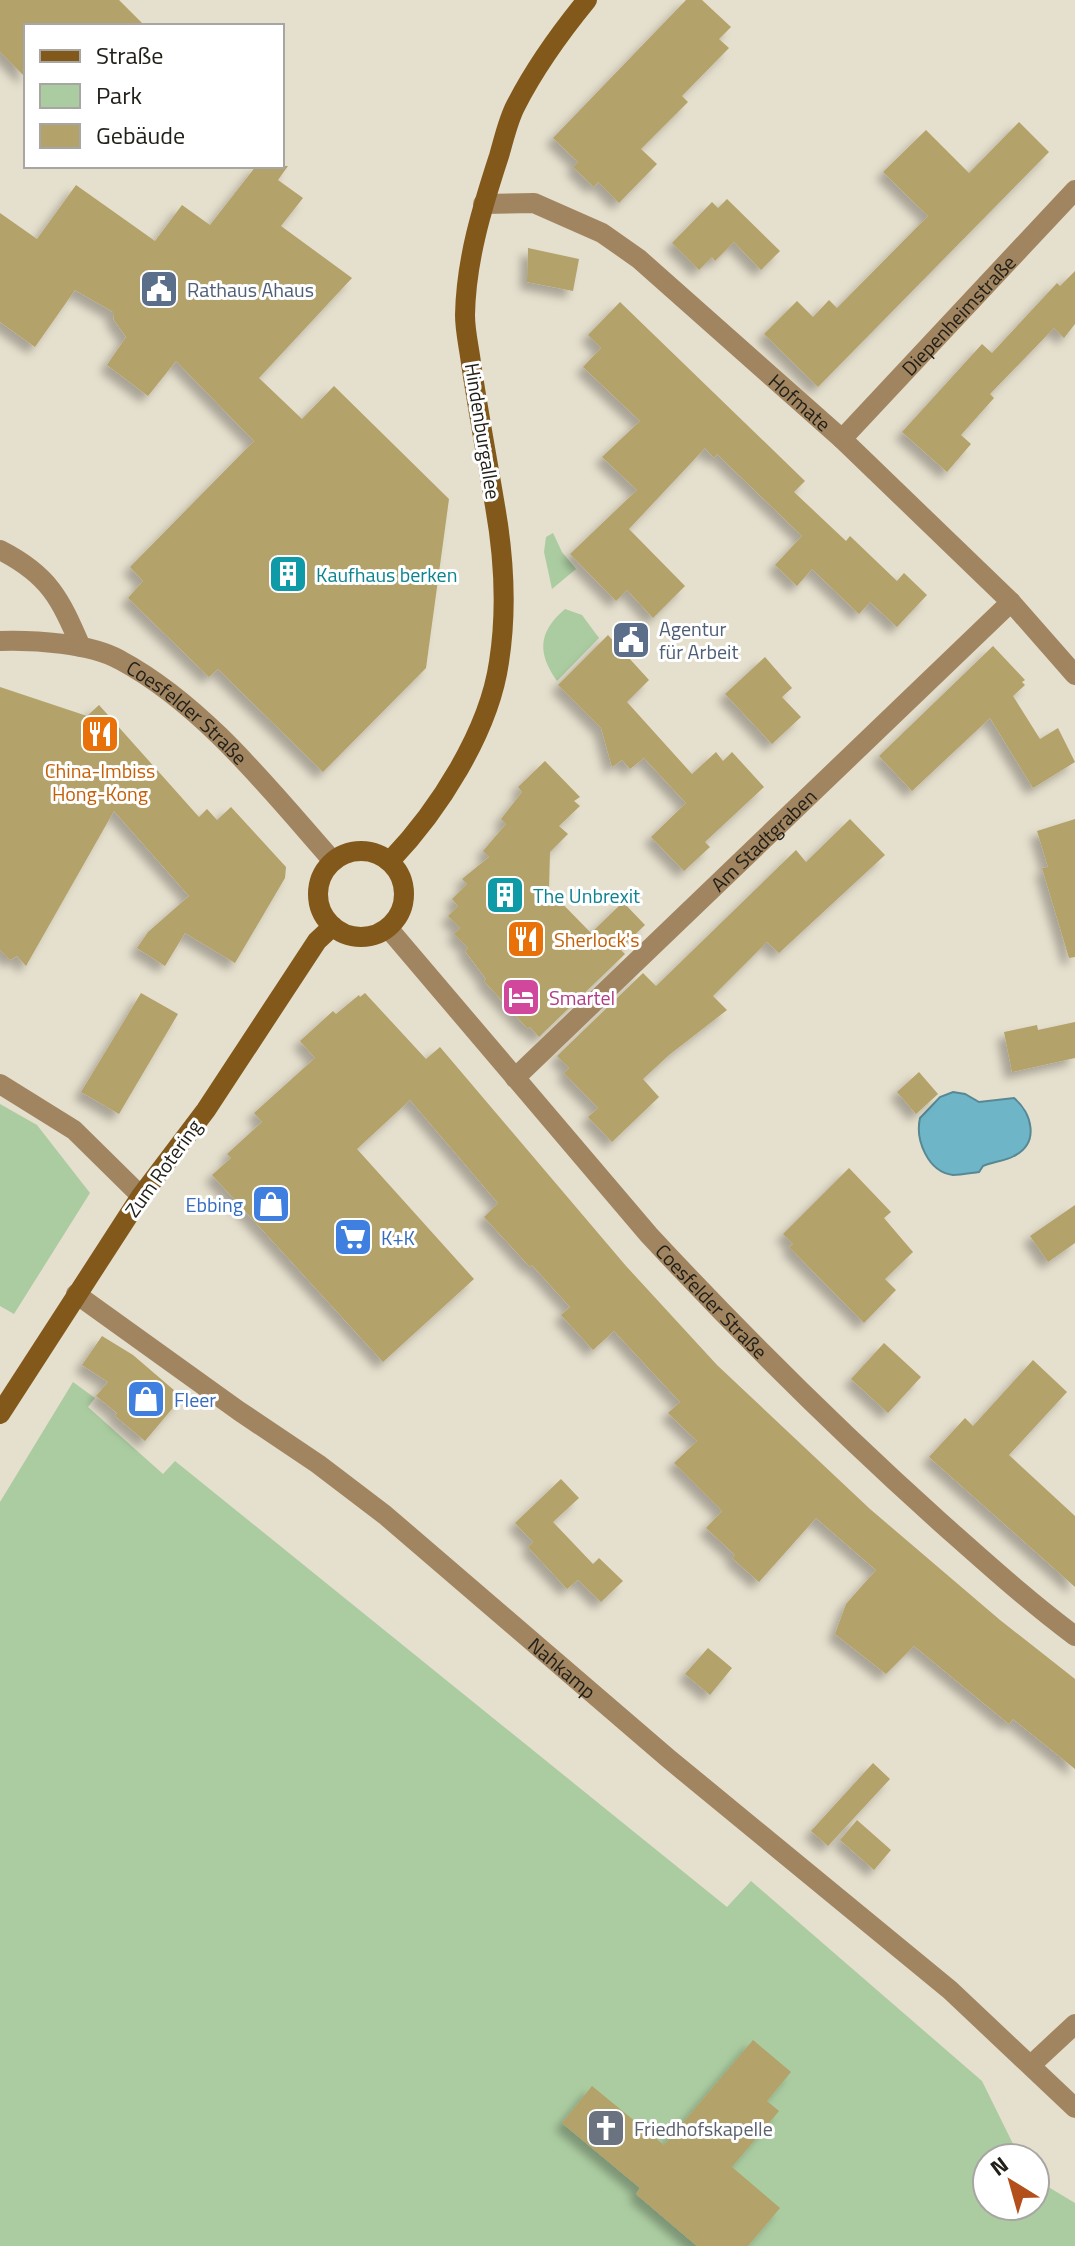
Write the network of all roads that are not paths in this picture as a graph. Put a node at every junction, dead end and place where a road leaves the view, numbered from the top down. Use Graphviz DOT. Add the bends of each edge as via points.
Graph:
graph roads {
  1 [pos="587,0"];
  2 [pos="1075,190"];
  3 [pos="483,204"];
  4 [pos="842,439"];
  5 [pos="0,550"];
  6 [pos="1011,602"];
  7 [pos="0,641"];
  8 [pos="81,647"];
  9 [pos="1075,675"];
  10 [pos="333,861"];
  11 [pos="390,861"];
  12 [pos="333,926"];
  13 [pos="388,928"];
  14 [pos="515,1078"];
  15 [pos="0,1084"];
  16 [pos="141,1196"];
  17 [pos="76,1294"];
  18 [pos="0,1414"];
  19 [pos="1075,1636"];
  20 [pos="1075,2024"];
  21 [pos="1031,2065"];
  22 [pos="1075,2108"];
  1 -- 3 [label="street, Hindenburgallee" via="551,44 515,108"];
  2 -- 4 [label="street, Diepenheimstraße"];
  3 -- 4 [label="street, Hofmate" via="534,203 602,233 639,259"];
  3 -- 11 [label="street, Hindenburgallee" via="469,262 465,317 502,559 499,663 488,706 463,757 414,837"];
  4 -- 6 [label="street, Hofmate"];
  5 -- 8 [label="street" via="44,579 63,604"];
  6 -- 9 [label="street, Hofmate"];
  6 -- 14 [label="street, Am Stadtgraben"];
  7 -- 8 [label="street, Coesfelder Straße"];
  8 -- 10 [label="street, Coesfelder Straße" via="119,658 180,701"];
  10 -- 11 [label="street" via="367,850"];
  10 -- 12 [label="street" via="319,885 318,901"];
  11 -- 13 [label="street" via="403,879 405,895 402,911"];
  12 -- 13 [label="street" via="348,936 364,937"];
  12 -- 16 [label="street, Zum Rotering" via="317,941 206,1110"];
  13 -- 14 [label="street, Coesfelder Straße"];
  14 -- 19 [label="street, Coesfelder Straße" via="649,1235 778,1368 882,1470"];
  15 -- 16 [label="street" via="74,1130"];
  16 -- 17 [label="street, Zum Rotering"];
  17 -- 18 [label="street, Zum Rotering"];
  17 -- 21 [label="street, Nahkamp" via="385,1515 669,1759 950,1990"];
  20 -- 21 [label="street"];
  21 -- 22 [label="street, Nahkamp"];
}
